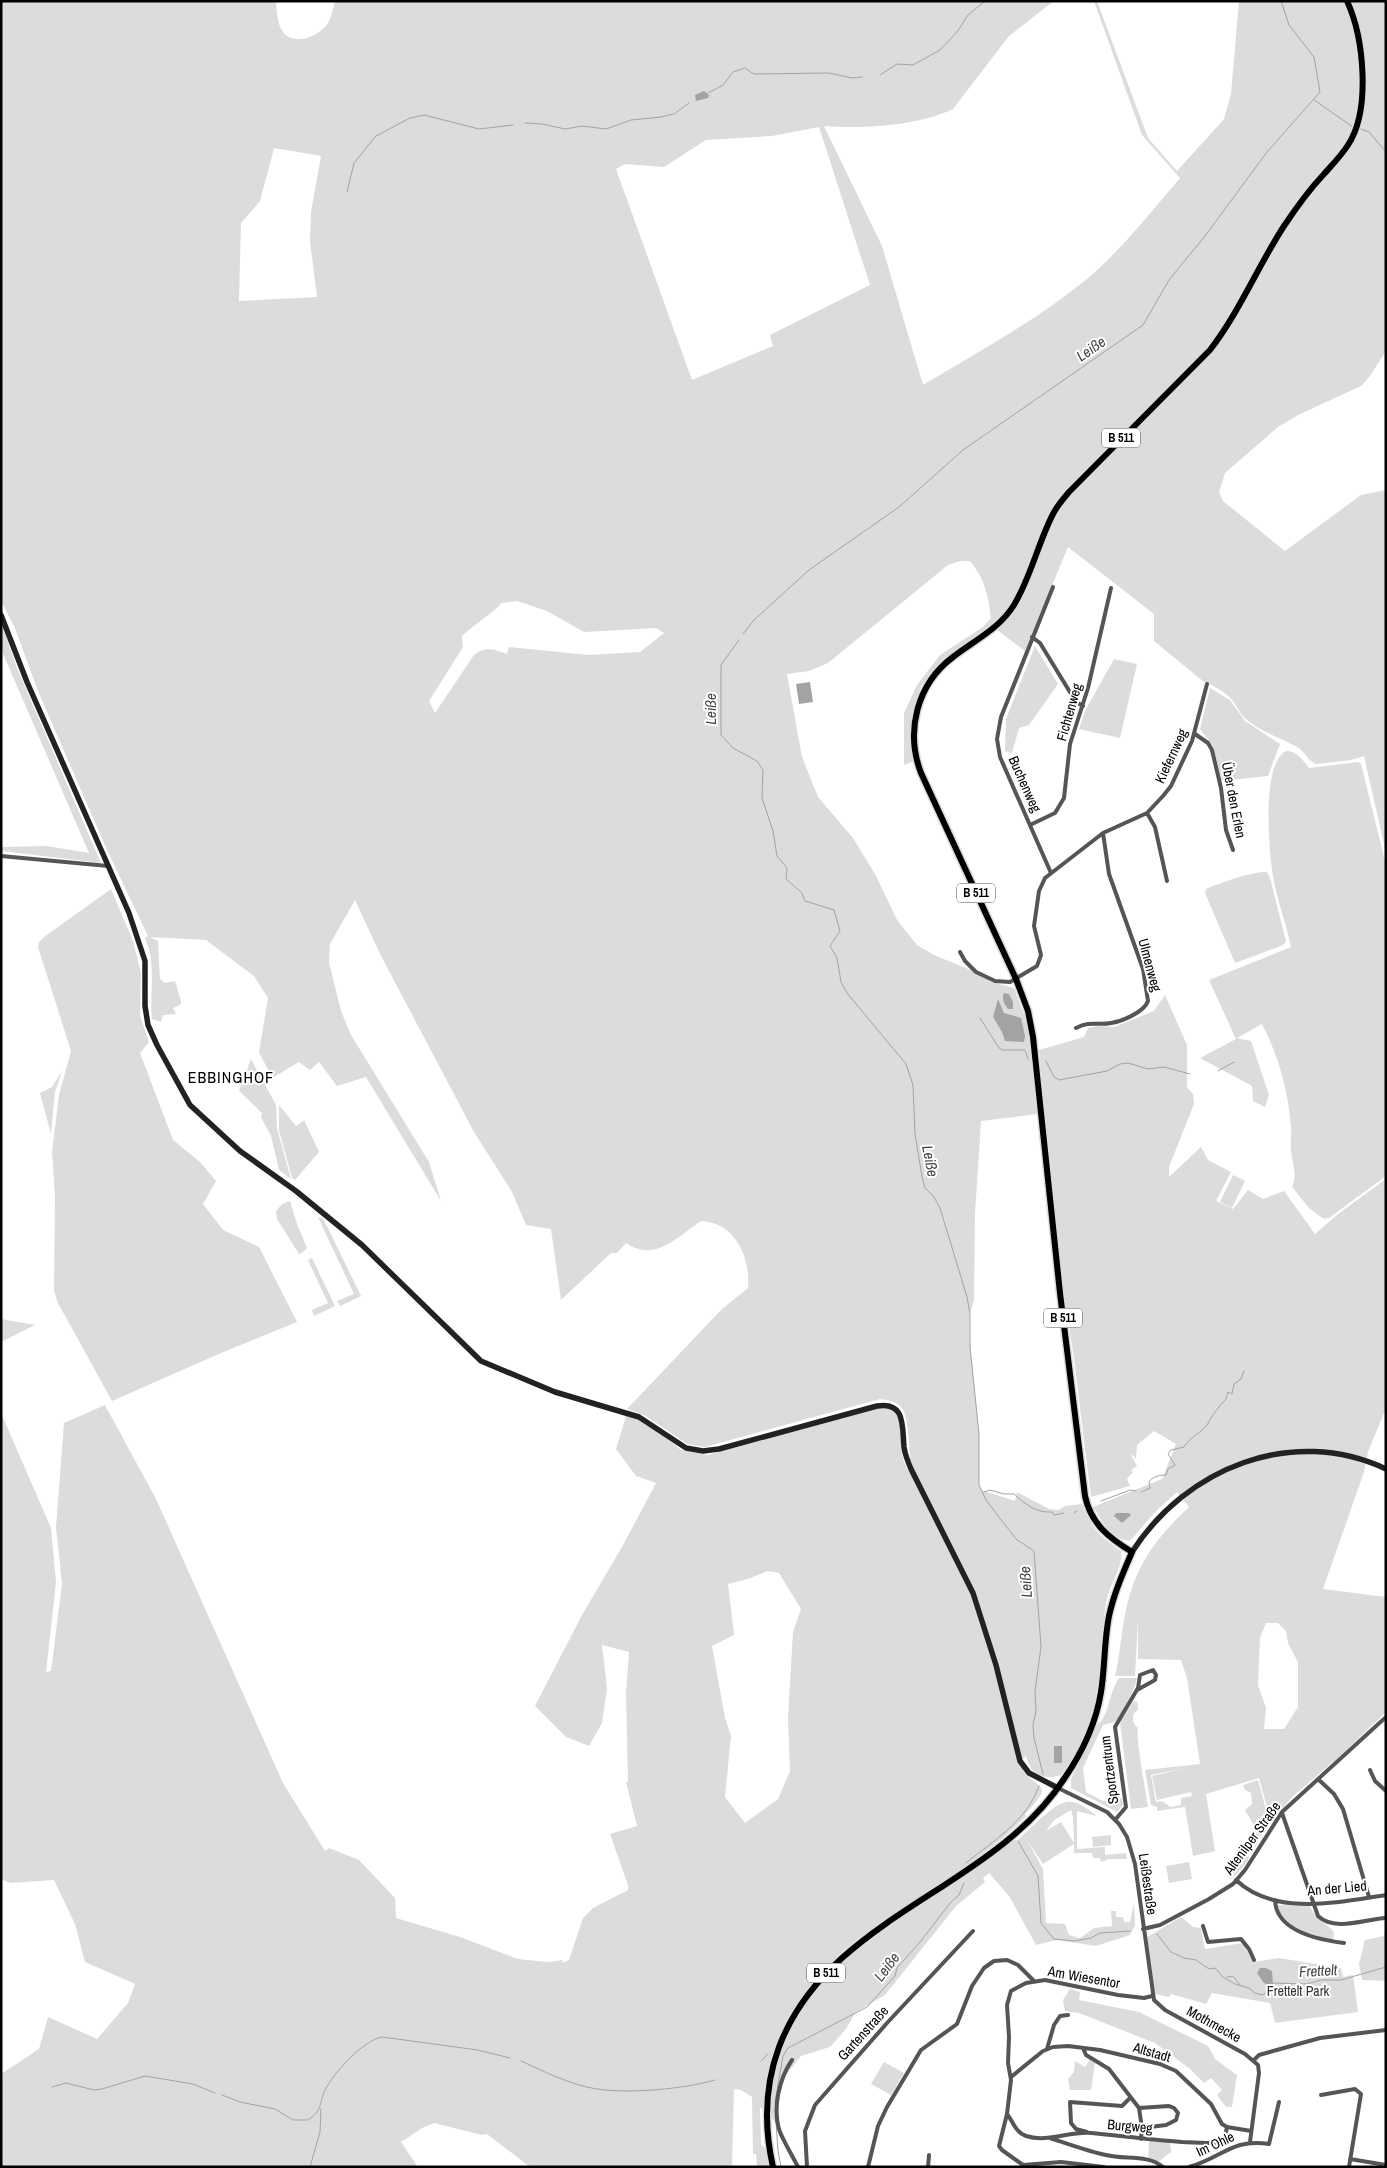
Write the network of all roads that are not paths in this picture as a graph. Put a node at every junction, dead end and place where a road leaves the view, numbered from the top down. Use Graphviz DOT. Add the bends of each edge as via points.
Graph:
graph roads {
  1 [pos="1347,1"];
  2 [pos="1053,587"];
  3 [pos="1111,588"];
  4 [pos="1,615"];
  5 [pos="1032,637"];
  6 [pos="1207,684"];
  7 [pos="1082,706"];
  8 [pos="1195,734"];
  9 [pos="1147,813"];
  10 [pos="1030,825"];
  11 [pos="1103,833"];
  12 [pos="1233,850"];
  13 [pos="1,856"];
  14 [pos="108,866"];
  15 [pos="1051,873"];
  16 [pos="1167,881"];
  17 [pos="960,952"];
  18 [pos="1016,979"];
  19 [pos="1076,1028"];
  20 [pos="1386,1469"];
  21 [pos="1132,1552"];
  22 [pos="1137,1690"];
  23 [pos="1386,1716"];
  24 [pos="1370,1770"];
  25 [pos="1318,1779"];
  26 [pos="1058,1788"];
  27 [pos="1386,1790"];
  28 [pos="1282,1812"];
  29 [pos="1116,1820"];
  30 [pos="1236,1880"];
  31 [pos="1386,1895"];
  32 [pos="1369,1897"];
  33 [pos="1275,1900"];
  34 [pos="1312,1903"];
  35 [pos="1386,1918"];
  36 [pos="1204,1926"];
  37 [pos="1143,1929"];
  38 [pos="973,1931"];
  39 [pos="1344,1943"];
  40 [pos="1254,1960"];
  41 [pos="1034,1981"];
  42 [pos="1152,1996"];
  43 [pos="1068,2015"];
  44 [pos="1386,2030"];
  45 [pos="1083,2048"];
  46 [pos="1047,2049"];
  47 [pos="792,2060"];
  48 [pos="1254,2060"];
  49 [pos="1011,2077"];
  50 [pos="1321,2095"];
  51 [pos="1130,2098"];
  52 [pos="1279,2102"];
  53 [pos="1139,2108"];
  54 [pos="1007,2114"];
  55 [pos="1227,2127"];
  56 [pos="1142,2128"];
  57 [pos="1251,2131"];
  58 [pos="1089,2133"];
  59 [pos="1047,2137"];
  60 [pos="1141,2139"];
  61 [pos="1250,2142"];
  62 [pos="928,2155"];
  63 [pos="1350,2159"];
  64 [pos="1386,2165"];
  65 [pos="1022,2166"];
  66 [pos="773,2167"];
  67 [pos="798,2167"];
  68 [pos="807,2167"];
  69 [pos="868,2167"];
  70 [pos="928,2167"];
  71 [pos="1104,2167"];
  72 [pos="1163,2167"];
  73 [pos="1191,2167"];
  74 [pos="1349,2167"];
  1 -- 18 [label="main road, B 511" via="1358,31 1361,69 1360,112 1352,139 1284,226 1228,325 1210,350 1068,492 1052,517 1013,606 990,631 943,665 919,705 913,743 919,768"];
  2 -- 5 [label="street, Buchenweg"];
  3 -- 7 [label="street, Fichtenweg"];
  4 -- 14 [label="street"];
  5 -- 7 [label="street" via="1040,643 1076,702"];
  5 -- 10 [label="street, Buchenweg" via="1001,716 997,739 1002,761"];
  6 -- 8 [label="street, Kiefernweg"];
  7 -- 10 [label="street, Fichtenweg" via="1069,751 1064,798 1055,813"];
  8 -- 9 [label="street, Kiefernweg" via="1167,792"];
  8 -- 12 [label="street, Über den Erlen" via="1212,750 1222,788 1226,830"];
  9 -- 11 [label="street, Kiefernweg"];
  9 -- 16 [label="street" via="1155,827"];
  10 -- 15 [label="street, Buchenweg"];
  11 -- 15 [label="street, Kiefernweg"];
  11 -- 19 [label="street, Ulmenweg" via="1108,870 1143,969 1147,1004 1140,1011 1112,1023 1089,1023"];
  13 -- 14 [label="street"];
  14 -- 26 [label="street" via="142,949 148,1025 190,1105 240,1151 362,1246 433,1312 475,1357 555,1392 639,1417 680,1446 692,1450 719,1449 877,1406 888,1406 897,1411 902,1419 905,1452 911,1469 967,1578 980,1612 1018,1757 1030,1772"];
  15 -- 18 [label="street" via="1039,892 1034,923 1040,960 1035,968"];
  17 -- 18 [label="street" via="968,965 984,978 1003,982"];
  18 -- 21 [label="main road, B 511" via="1034,1037 1065,1337 1087,1503 1098,1526"];
  20 -- 21 [label="street" via="1340,1454 1312,1452 1252,1460 1194,1487 1159,1517"];
  21 -- 26 [label="main road, B 511" via="1109,1617 1101,1691 1095,1715 1080,1753"];
  22 -- 22 [label="street, Sportzentrum" via="1155,1680 1153,1670 1140,1675"];
  22 -- 29 [label="street, Sportzentrum" via="1115,1727 1126,1807"];
  23 -- 25 [label="street, Altenilper Straße"];
  24 -- 27 [label="street" via="1375,1782"];
  25 -- 28 [label="street, Altenilper Straße"];
  25 -- 32 [label="street" via="1334,1794 1343,1809"];
  26 -- 29 [label="street, Leißestraße" via="1107,1812"];
  26 -- 66 [label="main road, B 511" via="1008,1839 852,1949 821,1978 804,2000 782,2038 770,2082 767,2133"];
  28 -- 30 [label="street, Altenilper Straße" via="1258,1852"];
  28 -- 34 [label="street"];
  29 -- 37 [label="street, Leißestraße" via="1128,1837 1132,1850"];
  30 -- 33 [label="street, An der Lied" via="1244,1888"];
  30 -- 37 [label="street, Altenilper Straße" via="1198,1905 1160,1925"];
  31 -- 32 [label="street, An der Lied"];
  32 -- 34 [label="street, An der Lied"];
  33 -- 34 [label="street, An der Lied"];
  33 -- 39 [label="street" via="1279,1914 1298,1932"];
  34 -- 35 [label="street" via="1318,1916 1332,1924"];
  36 -- 40 [label="street" via="1208,1942 1241,1940"];
  37 -- 42 [label="street"];
  38 -- 68 [label="street, Gartenstraße" via="815,2105 805,2131"];
  41 -- 42 [label="street, Am Wiesentor" via="1048,1980 1141,1998"];
  41 -- 49 [label="street, Am Wiesentor" via="1013,1990 1008,1997"];
  41 -- 69 [label="street" via="1018,1965 1007,1960 994,1961 984,1968 972,1986 957,2024 923,2048 887,2107 878,2126"];
  42 -- 48 [label="street, Mothmecke" via="1165,2010"];
  43 -- 46 [label="street" via="1056,2020"];
  44 -- 48 [label="street" via="1320,2038 1259,2055"];
  45 -- 46 [label="street, Altstadt" via="1063,2046"];
  45 -- 51 [label="street" via="1086,2055 1109,2069"];
  45 -- 55 [label="street, Altstadt" via="1168,2067 1205,2098"];
  46 -- 49 [label="street"];
  47 -- 67 [label="street" via="782,2080 778,2118 780,2132"];
  48 -- 57 [label="street" via="1259,2074"];
  49 -- 54 [label="street"];
  50 -- 63 [label="street" via="1355,2089 1360,2092"];
  51 -- 53 [label="street"];
  51 -- 58 [label="street" via="1122,2106 1070,2102 1070,2123 1076,2129"];
  52 -- 61 [label="street, Im Ohle" via="1269,2144"];
  53 -- 56 [label="street"];
  53 -- 56 [label="street" via="1169,2106 1178,2113 1176,2120 1169,2124"];
  54 -- 59 [label="street, Burgweg" via="1022,2134"];
  54 -- 65 [label="street" via="999,2147"];
  55 -- 57 [label="street"];
  55 -- 60 [label="street, Burgweg" via="1225,2140 1221,2142"];
  56 -- 60 [label="street"];
  57 -- 61 [label="street"];
  58 -- 59 [label="street, Burgweg"];
  58 -- 60 [label="street, Burgweg"];
  59 -- 72 [label="street" via="1090,2152 1147,2159"];
  61 -- 73 [label="street, Im Ohle"];
  62 -- 70 [label="street"];
  63 -- 64 [label="street"];
  63 -- 74 [label="street"];
  65 -- 71 [label="street" via="1056,2162"];
}
